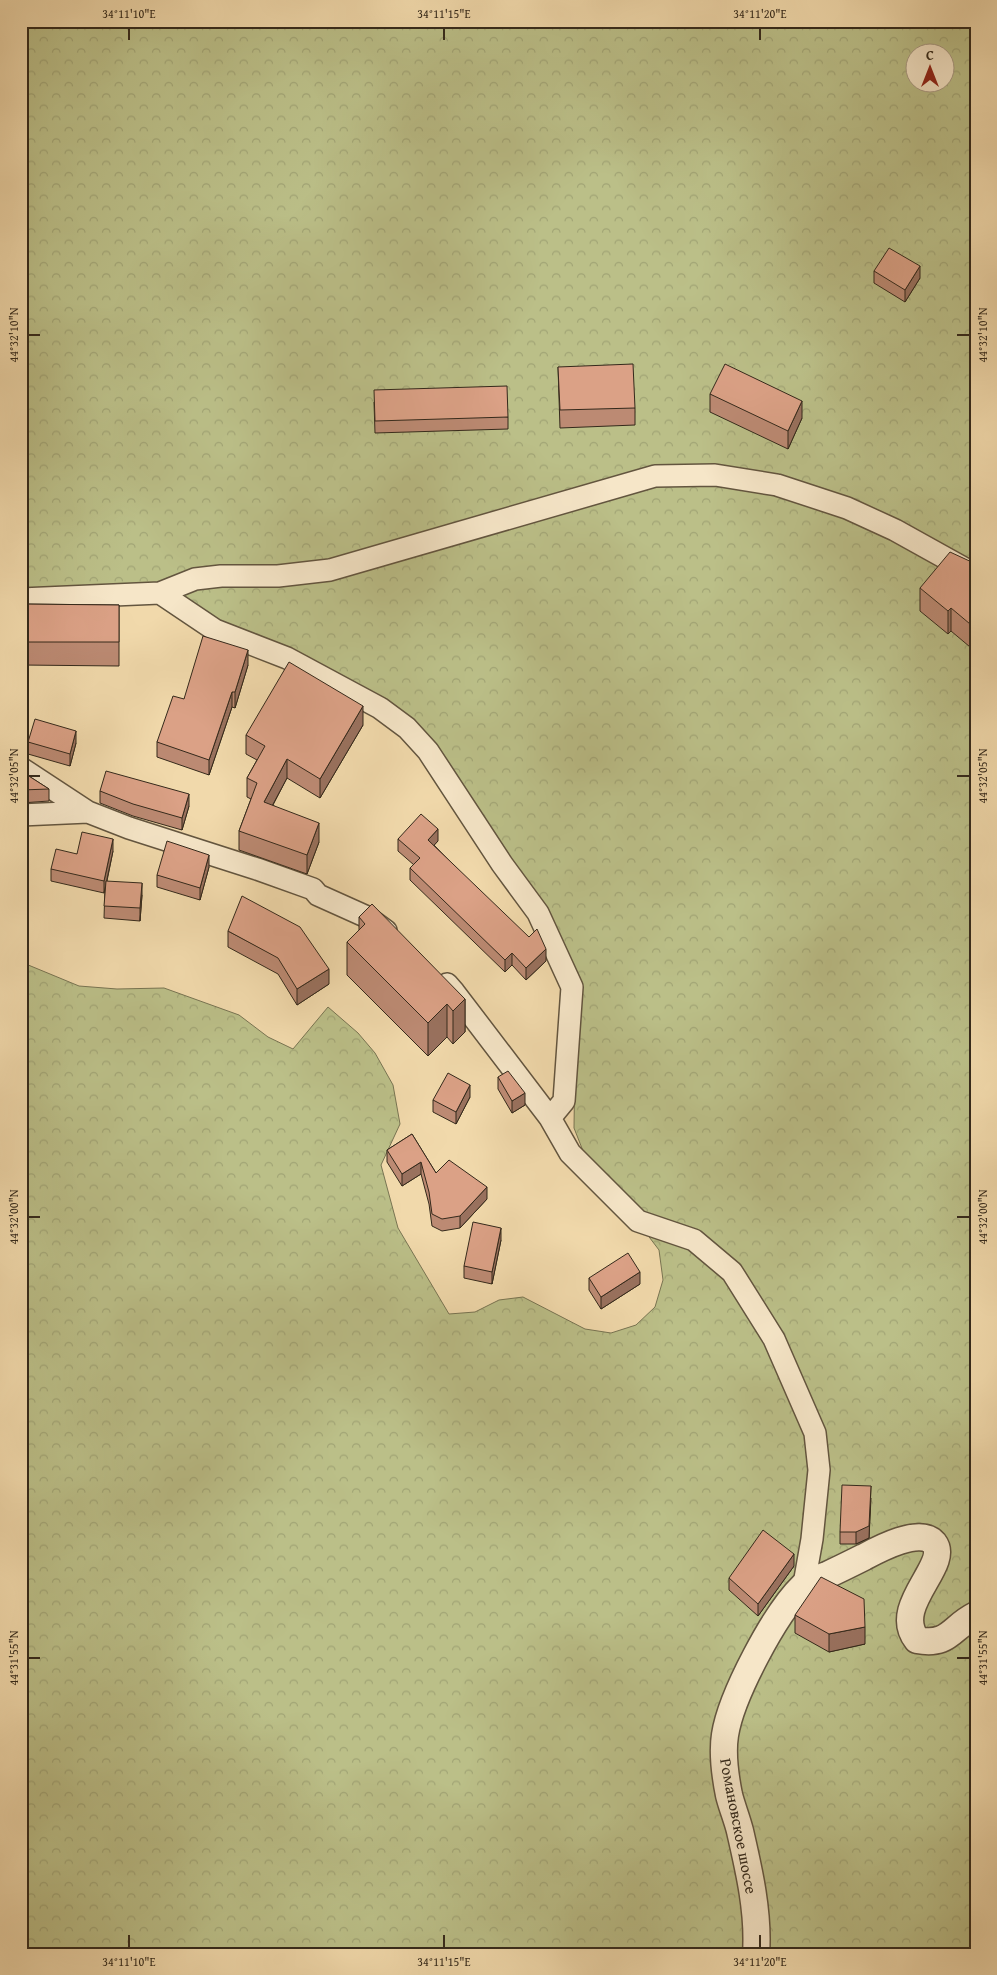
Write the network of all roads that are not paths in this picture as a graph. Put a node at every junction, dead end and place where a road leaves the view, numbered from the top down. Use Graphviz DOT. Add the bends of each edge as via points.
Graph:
graph roads {
  1 [pos="976,575"];
  2 [pos="160,593"];
  3 [pos="21,599"];
  4 [pos="21,768"];
  5 [pos="88,812"];
  6 [pos="21,815"];
  7 [pos="402,943"];
  8 [pos="435,973"];
  9 [pos="550,1118"];
  10 [pos="804,1584"];
  11 [pos="976,1615"];
  12 [pos="756,1954"];
  1 -- 2 [label="street" via="872,518 777,485 715,475 655,476 330,570 278,576 195,579"];
  2 -- 3 [label="street"];
  2 -- 9 [label="street" via="215,630 287,658 380,708 407,728 428,751 538,913 572,987 564,1101"];
  4 -- 5 [label="street"];
  5 -- 6 [label="street"];
  5 -- 7 [label="street" via="313,889 318,895 367,917"];
  8 -- 9 [label="street" via="454,992"];
  9 -- 10 [label="street" via="570,1153 638,1221 694,1240 732,1272 774,1338 815,1432 819,1470"];
  10 -- 11 [label="street" via="885,1546 925,1537 936,1546 935,1562 917,1592 911,1610 911,1633 917,1640 942,1640"];
  10 -- 12 [label="street, Романовское шоссе" via="777,1618 743,1681 725,1734 724,1759 730,1795 752,1892"];
}
